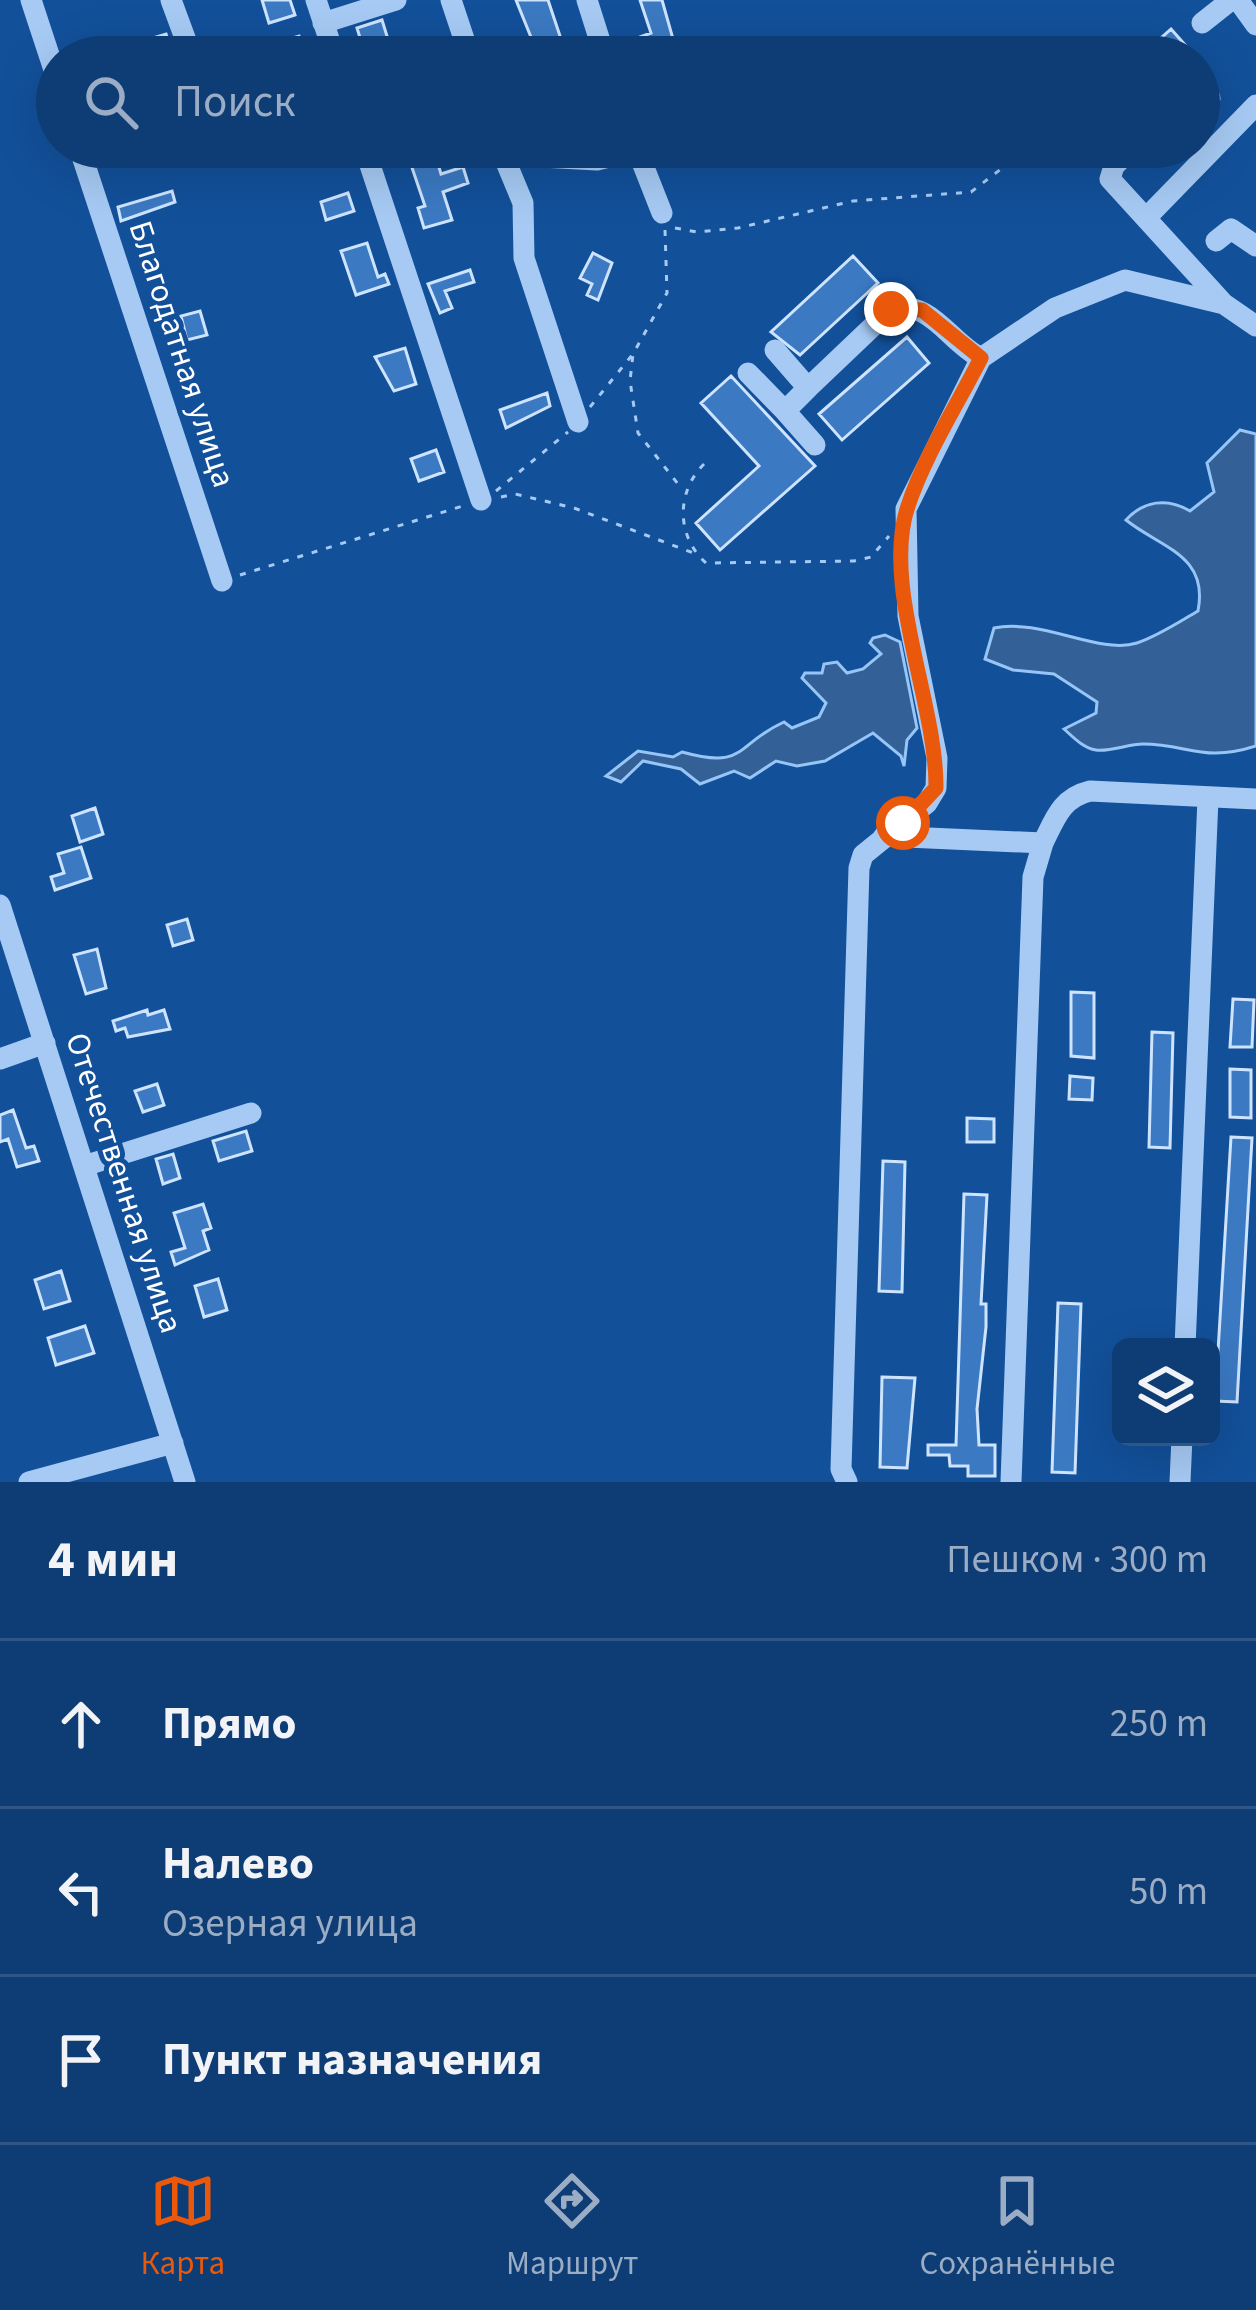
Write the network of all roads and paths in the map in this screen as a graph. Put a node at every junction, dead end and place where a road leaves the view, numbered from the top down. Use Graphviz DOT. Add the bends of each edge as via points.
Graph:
graph roads {
  1 [pos="31,0"];
  2 [pos="171,0"];
  3 [pos="316,0"];
  4 [pos="396,0"];
  5 [pos="451,0"];
  6 [pos="586,0"];
  7 [pos="1234,0"];
  8 [pos="1202,22"];
  9 [pos="323,23"];
  10 [pos="1256,25"];
  11 [pos="43,36"];
  12 [pos="184,36"];
  13 [pos="327,36"];
  14 [pos="463,36"];
  15 [pos="598,36"];
  16 [pos="1256,105"];
  17 [pos="1220,142"];
  18 [pos="87,168"];
  19 [pos="371,168"];
  20 [pos="508,168"];
  21 [pos="644,168"];
  22 [pos="1002,168"];
  23 [pos="1096,168"];
  24 [pos="1113,168"];
  25 [pos="1195,168"];
  26 [pos="1110,178"];
  27 [pos="662,213"];
  28 [pos="1147,217"];
  29 [pos="1216,242"];
  30 [pos="1256,247"];
  31 [pos="1224,304"];
  32 [pos="1256,326"];
  33 [pos="775,350"];
  34 [pos="633,354"];
  35 [pos="981,358"];
  36 [pos="748,373"];
  37 [pos="808,388"];
  38 [pos="784,411"];
  39 [pos="578,422"];
  40 [pos="815,445"];
  41 [pos="704,464"];
  42 [pos="683,490"];
  43 [pos="481,500"];
  44 [pos="906,509"];
  45 [pos="698,556"];
  46 [pos="221,581"];
  47 [pos="1208,798"];
  48 [pos="1256,799"];
  49 [pos="884,836"];
  50 [pos="1043,843"];
  51 [pos="0,905"];
  52 [pos="45,1043"];
  53 [pos="0,1059"];
  54 [pos="251,1113"];
  55 [pos="84,1166"];
  56 [pos="1185,1338"];
  57 [pos="173,1443"];
  58 [pos="1182,1446"];
  59 [pos="29,1482"];
  60 [pos="185,1482"];
  61 [pos="847,1482"];
  62 [pos="1011,1482"];
  63 [pos="1180,1482"];
  1 -- 11 [label="street"];
  2 -- 12 [label="street"];
  3 -- 9 [label="street"];
  4 -- 9 [label="street"];
  5 -- 14 [label="street"];
  6 -- 15 [label="street"];
  7 -- 8 [label="street"];
  7 -- 10 [label="street"];
  9 -- 13 [label="street"];
  16 -- 17 [label="street"];
  18 -- 46 [label="street, Благодатная улица"];
  19 -- 43 [label="street"];
  20 -- 39 [label="street" via="523,203 524,258"];
  21 -- 27 [label="street"];
  22 -- 27 [label="path" via="971,192 853,201 784,221 682,232"];
  23 -- 26 [label="path"];
  24 -- 26 [label="street"];
  25 -- 28 [label="street"];
  26 -- 28 [label="street"];
  27 -- 34 [label="path" via="667,293"];
  28 -- 31 [label="street"];
  29 -- 30 [label="street" via="1231,229"];
  31 -- 32 [label="street"];
  31 -- 35 [label="street" via="1125,280 1055,308"];
  33 -- 37 [label="street"];
  34 -- 39 [label="path"];
  34 -- 42 [label="path" via="638,433"];
  35 -- 37 [label="street" via="906,306 891,309"];
  35 -- 44 [label="street"];
  36 -- 38 [label="street"];
  37 -- 38 [label="street"];
  38 -- 40 [label="street"];
  39 -- 43 [label="path"];
  41 -- 42 [label="path"];
  42 -- 45 [label="path"];
  43 -- 45 [label="path" via="544,500"];
  43 -- 46 [label="path"];
  44 -- 45 [label="path" via="881,547 854,561 722,566"];
  44 -- 49 [label="street" via="908,616 936,788"];
  47 -- 48 [label="street"];
  47 -- 50 [label="street" via="1072,795"];
  47 -- 56 [label="street"];
  49 -- 50 [label="street"];
  49 -- 61 [label="street" via="860,868 841,1469"];
  50 -- 62 [label="street" via="1033,877"];
  51 -- 52 [label="street, Отечественная улица"];
  52 -- 53 [label="street"];
  52 -- 55 [label="street, Отечественная улица"];
  54 -- 55 [label="street"];
  55 -- 57 [label="street, Отечественная улица"];
  57 -- 59 [label="street"];
  57 -- 60 [label="street, Отечественная улица"];
  58 -- 63 [label="street"];
}
